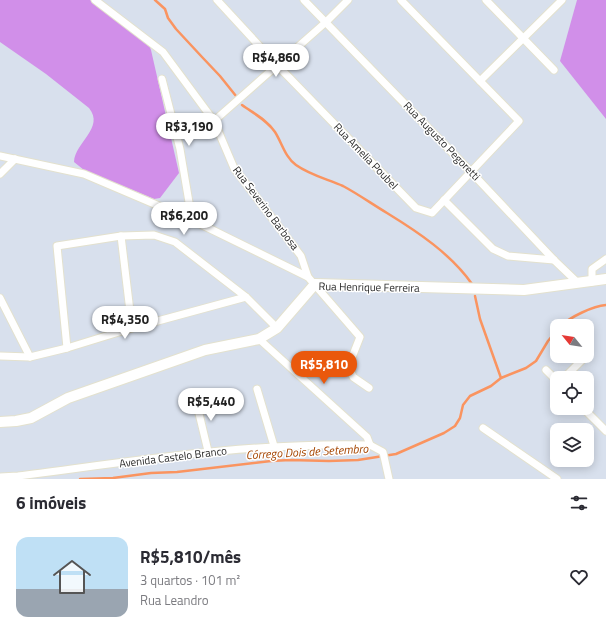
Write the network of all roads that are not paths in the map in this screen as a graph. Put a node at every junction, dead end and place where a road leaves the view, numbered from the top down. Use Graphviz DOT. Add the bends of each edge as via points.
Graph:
graph roads {
  1 [pos="96,0"];
  2 [pos="217,0"];
  3 [pos="304,0"];
  4 [pos="348,0"];
  5 [pos="401,0"];
  6 [pos="486,0"];
  7 [pos="562,0"];
  8 [pos="326,22"];
  9 [pos="523,38"];
  10 [pos="277,65"];
  11 [pos="554,70"];
  12 [pos="162,79"];
  13 [pos="480,81"];
  14 [pos="214,121"];
  15 [pos="0,156"];
  16 [pos="15,159"];
  17 [pos="471,172"];
  18 [pos="0,174"];
  19 [pos="444,200"];
  20 [pos="192,220"];
  21 [pos="121,236"];
  22 [pos="606,259"];
  23 [pos="554,260"];
  24 [pos="606,279"];
  25 [pos="312,280"];
  26 [pos="592,282"];
  27 [pos="578,283"];
  28 [pos="246,297"];
  29 [pos="0,298"];
  30 [pos="132,328"];
  31 [pos="276,328"];
  32 [pos="259,340"];
  33 [pos="67,348"];
  34 [pos="0,356"];
  35 [pos="30,357"];
  36 [pos="579,363"];
  37 [pos="546,370"];
  38 [pos="571,371"];
  39 [pos="550,374"];
  40 [pos="369,388"];
  41 [pos="257,389"];
  42 [pos="195,397"];
  43 [pos="590,415"];
  44 [pos="0,422"];
  45 [pos="483,428"];
  46 [pos="606,431"];
  47 [pos="370,445"];
  48 [pos="274,446"];
  49 [pos="208,451"];
  50 [pos="0,477"];
  51 [pos="389,479"];
  52 [pos="557,479"];
  1 -- 14 [label="street, Rua Severino Barbosa" via="163,52"];
  2 -- 10 [label="street, Rua Amelia Poubel"];
  3 -- 8 [label="street, Rua Augusto Pegoretti"];
  4 -- 8 [label="street"];
  5 -- 13 [label="street"];
  6 -- 9 [label="street"];
  7 -- 9 [label="street"];
  8 -- 10 [label="street"];
  8 -- 17 [label="street, Rua Augusto Pegoretti"];
  9 -- 11 [label="street"];
  9 -- 13 [label="street"];
  10 -- 14 [label="street"];
  10 -- 19 [label="street, Rua Amelia Poubel" via="416,208 432,214"];
  12 -- 20 [label="street" via="180,149"];
  13 -- 17 [label="street, Rua Amelia Poubel" via="519,121"];
  14 -- 25 [label="street, Rua Severino Barbosa" via="234,168 301,256"];
  15 -- 16 [label="street"];
  16 -- 18 [label="street"];
  16 -- 20 [label="street" via="84,174"];
  17 -- 19 [label="street, Rua Amelia Poubel"];
  17 -- 23 [label="street, Rua Augusto Pegoretti"];
  19 -- 23 [label="street" via="494,249 508,256"];
  20 -- 25 [label="street"];
  21 -- 28 [label="street" via="154,235 175,242"];
  21 -- 30 [label="street"];
  21 -- 33 [label="street" via="57,246"];
  22 -- 26 [label="street" via="592,269"];
  23 -- 27 [label="street, Rua Augusto Pegoretti"];
  24 -- 26 [label="street, Rua Henrique Ferreira"];
  25 -- 27 [label="street, Rua Henrique Ferreira" via="524,290"];
  25 -- 31 [label="street, Rua Henrique Ferreira"];
  25 -- 40 [label="street" via="360,337 349,365 353,377"];
  26 -- 27 [label="street, Rua Henrique Ferreira"];
  28 -- 30 [label="street"];
  28 -- 31 [label="street"];
  29 -- 35 [label="street"];
  30 -- 33 [label="street"];
  31 -- 32 [label="street, Rua Henrique Ferreira"];
  32 -- 44 [label="street, Rua Henrique Ferreira" via="205,350 68,398 30,418"];
  32 -- 47 [label="street" via="367,437"];
  33 -- 35 [label="street"];
  34 -- 35 [label="street"];
  36 -- 38 [label="street"];
  37 -- 39 [label="street"];
  41 -- 48 [label="street"];
  42 -- 49 [label="street"];
  43 -- 46 [label="street"];
  45 -- 52 [label="street"];
  47 -- 48 [label="street, Avenida Castelo Branco"];
  47 -- 51 [label="street" via="383,452"];
  48 -- 49 [label="street, Avenida Castelo Branco"];
  49 -- 50 [label="street, Avenida Castelo Branco"];
}
